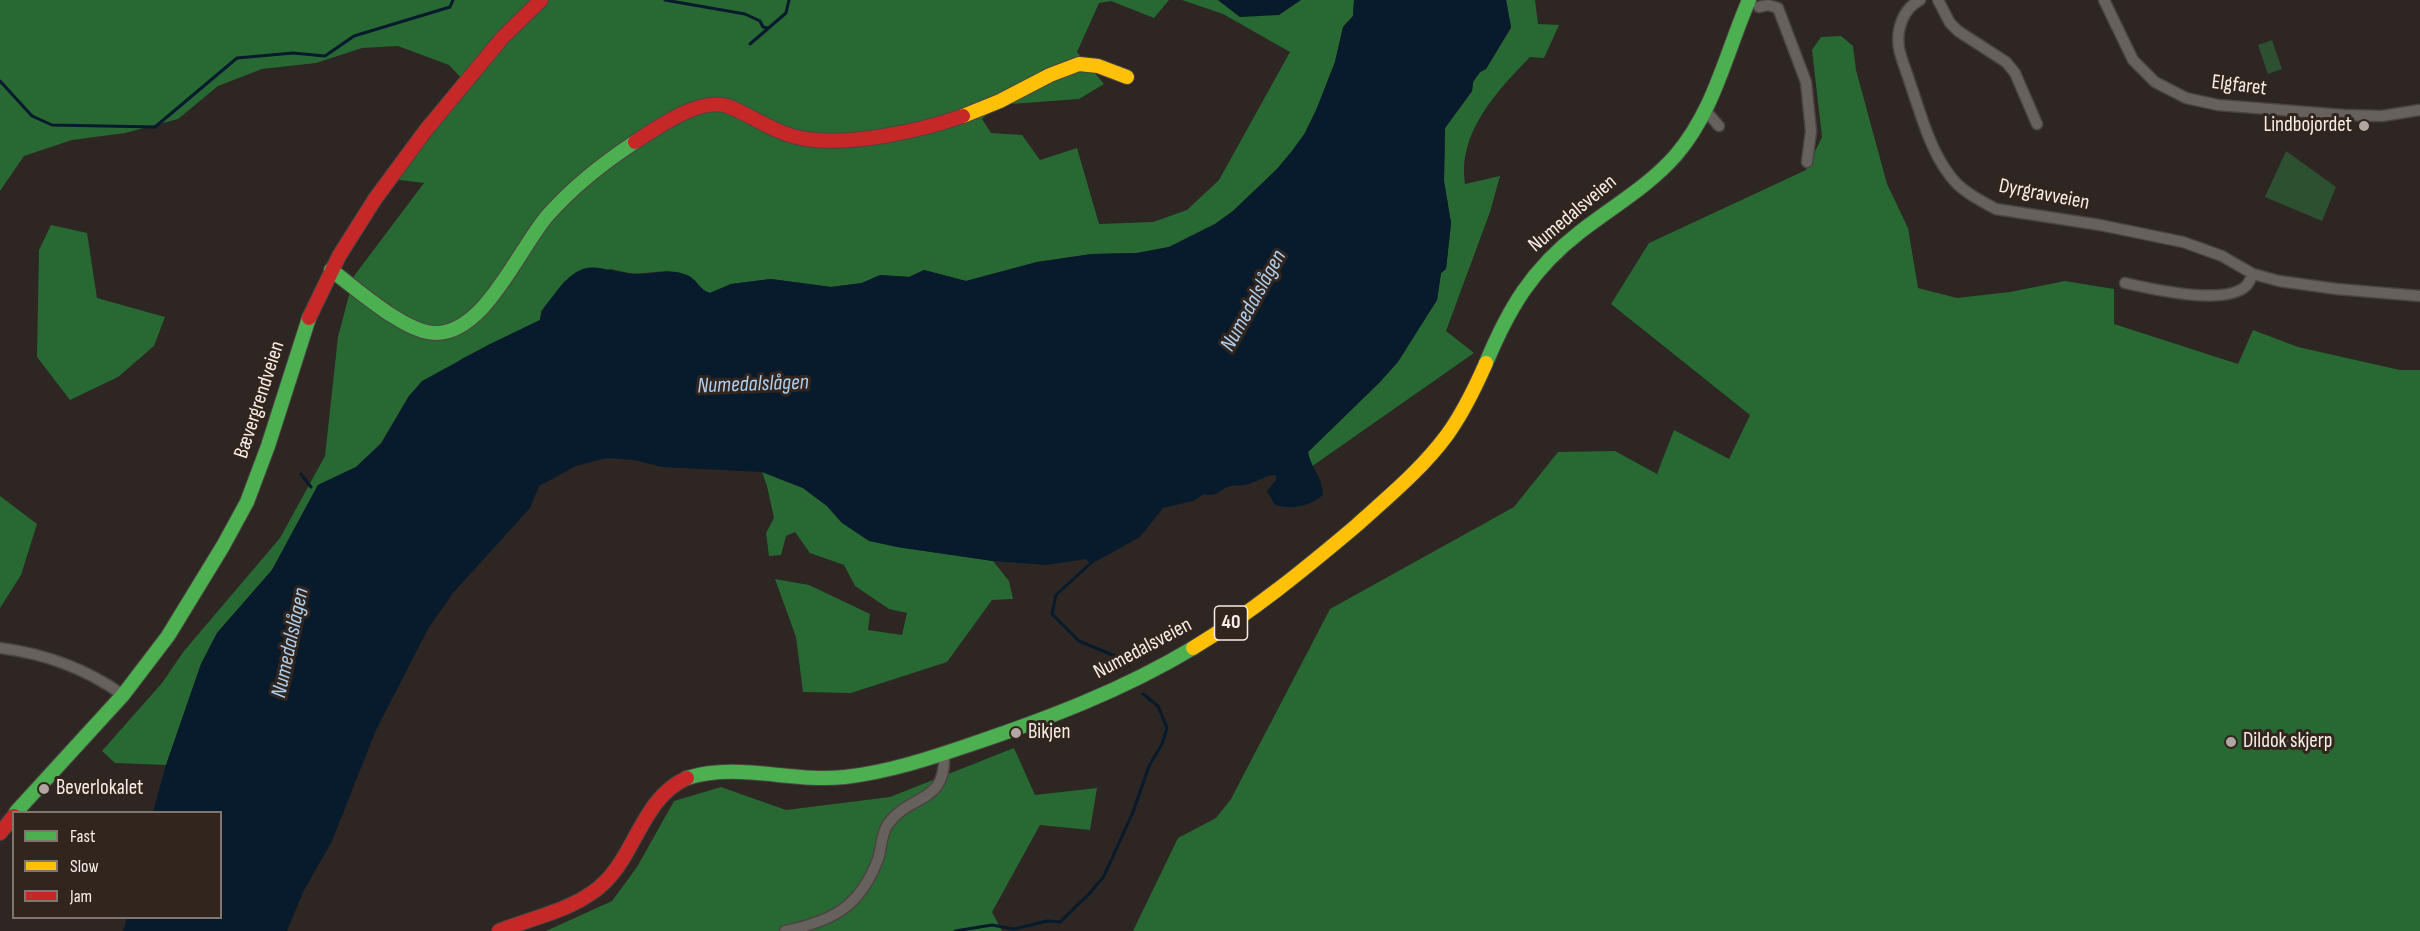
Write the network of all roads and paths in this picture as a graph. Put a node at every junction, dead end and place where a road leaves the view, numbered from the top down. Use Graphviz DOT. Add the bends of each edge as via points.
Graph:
graph roads {
  1 [pos="541,0"];
  2 [pos="1920,0"];
  3 [pos="1938,0"];
  4 [pos="2104,0"];
  5 [pos="1754,3"];
  6 [pos="1127,77"];
  7 [pos="2420,110"];
  8 [pos="1706,111"];
  9 [pos="2037,124"];
  10 [pos="1719,126"];
  11 [pos="1807,162"];
  12 [pos="331,270"];
  13 [pos="2253,274"];
  14 [pos="2125,283"];
  15 [pos="2420,296"];
  16 [pos="0,648"];
  17 [pos="123,695"];
  18 [pos="944,753"];
  19 [pos="18,811"];
  20 [pos="12,818"];
  21 [pos="0,833"];
  22 [pos="499,931"];
  23 [pos="785,931"];
  1 -- 12 [label="main road, Bævergrendveien" via="503,38 426,130 375,199"];
  2 -- 13 [label="street, Dyrgravveien" via="1904,15 1899,26 1899,47 1934,151 1963,189 1996,209 2183,243 2222,256"];
  3 -- 9 [label="street" via="1958,31 2006,62"];
  4 -- 7 [label="street, Elgfaret" via="2133,60 2155,82 2186,98 2218,105 2344,115 2382,116"];
  5 -- 8 [label="main road, Numedalsveien / 40"];
  5 -- 11 [label="street" via="1778,8 1806,82 1812,131"];
  6 -- 12 [label="main road" via="1079,64 950,121 912,131 834,141 787,135 728,106 698,107 626,147 580,184 535,231 477,314 446,332 427,332 410,326"];
  8 -- 10 [label="street"];
  8 -- 18 [label="main road, Numedalsveien / 40" via="1689,139 1663,168 1591,222 1540,268 1511,309 1469,399 1449,432 1410,477 1324,552 1213,635 1142,677 1042,720"];
  12 -- 17 [label="main road, Bævergrendveien" via="307,322 268,446 241,514 168,636"];
  13 -- 14 [label="street" via="2239,290 2209,295"];
  13 -- 15 [label="street, Dyrgravveien" via="2321,287"];
  16 -- 17 [label="street" via="63,662"];
  17 -- 19 [label="main road, Bævergrendveien"];
  18 -- 22 [label="main road, Numedalsveien / 40" via="891,769 842,777 724,773 688,777 655,803 627,854 604,883 570,903"];
  18 -- 23 [label="street" via="944,774 936,788 903,809 886,826 869,882 858,895 831,918"];
  20 -- 21 [label="main road, Bævergrendveien"];
}
